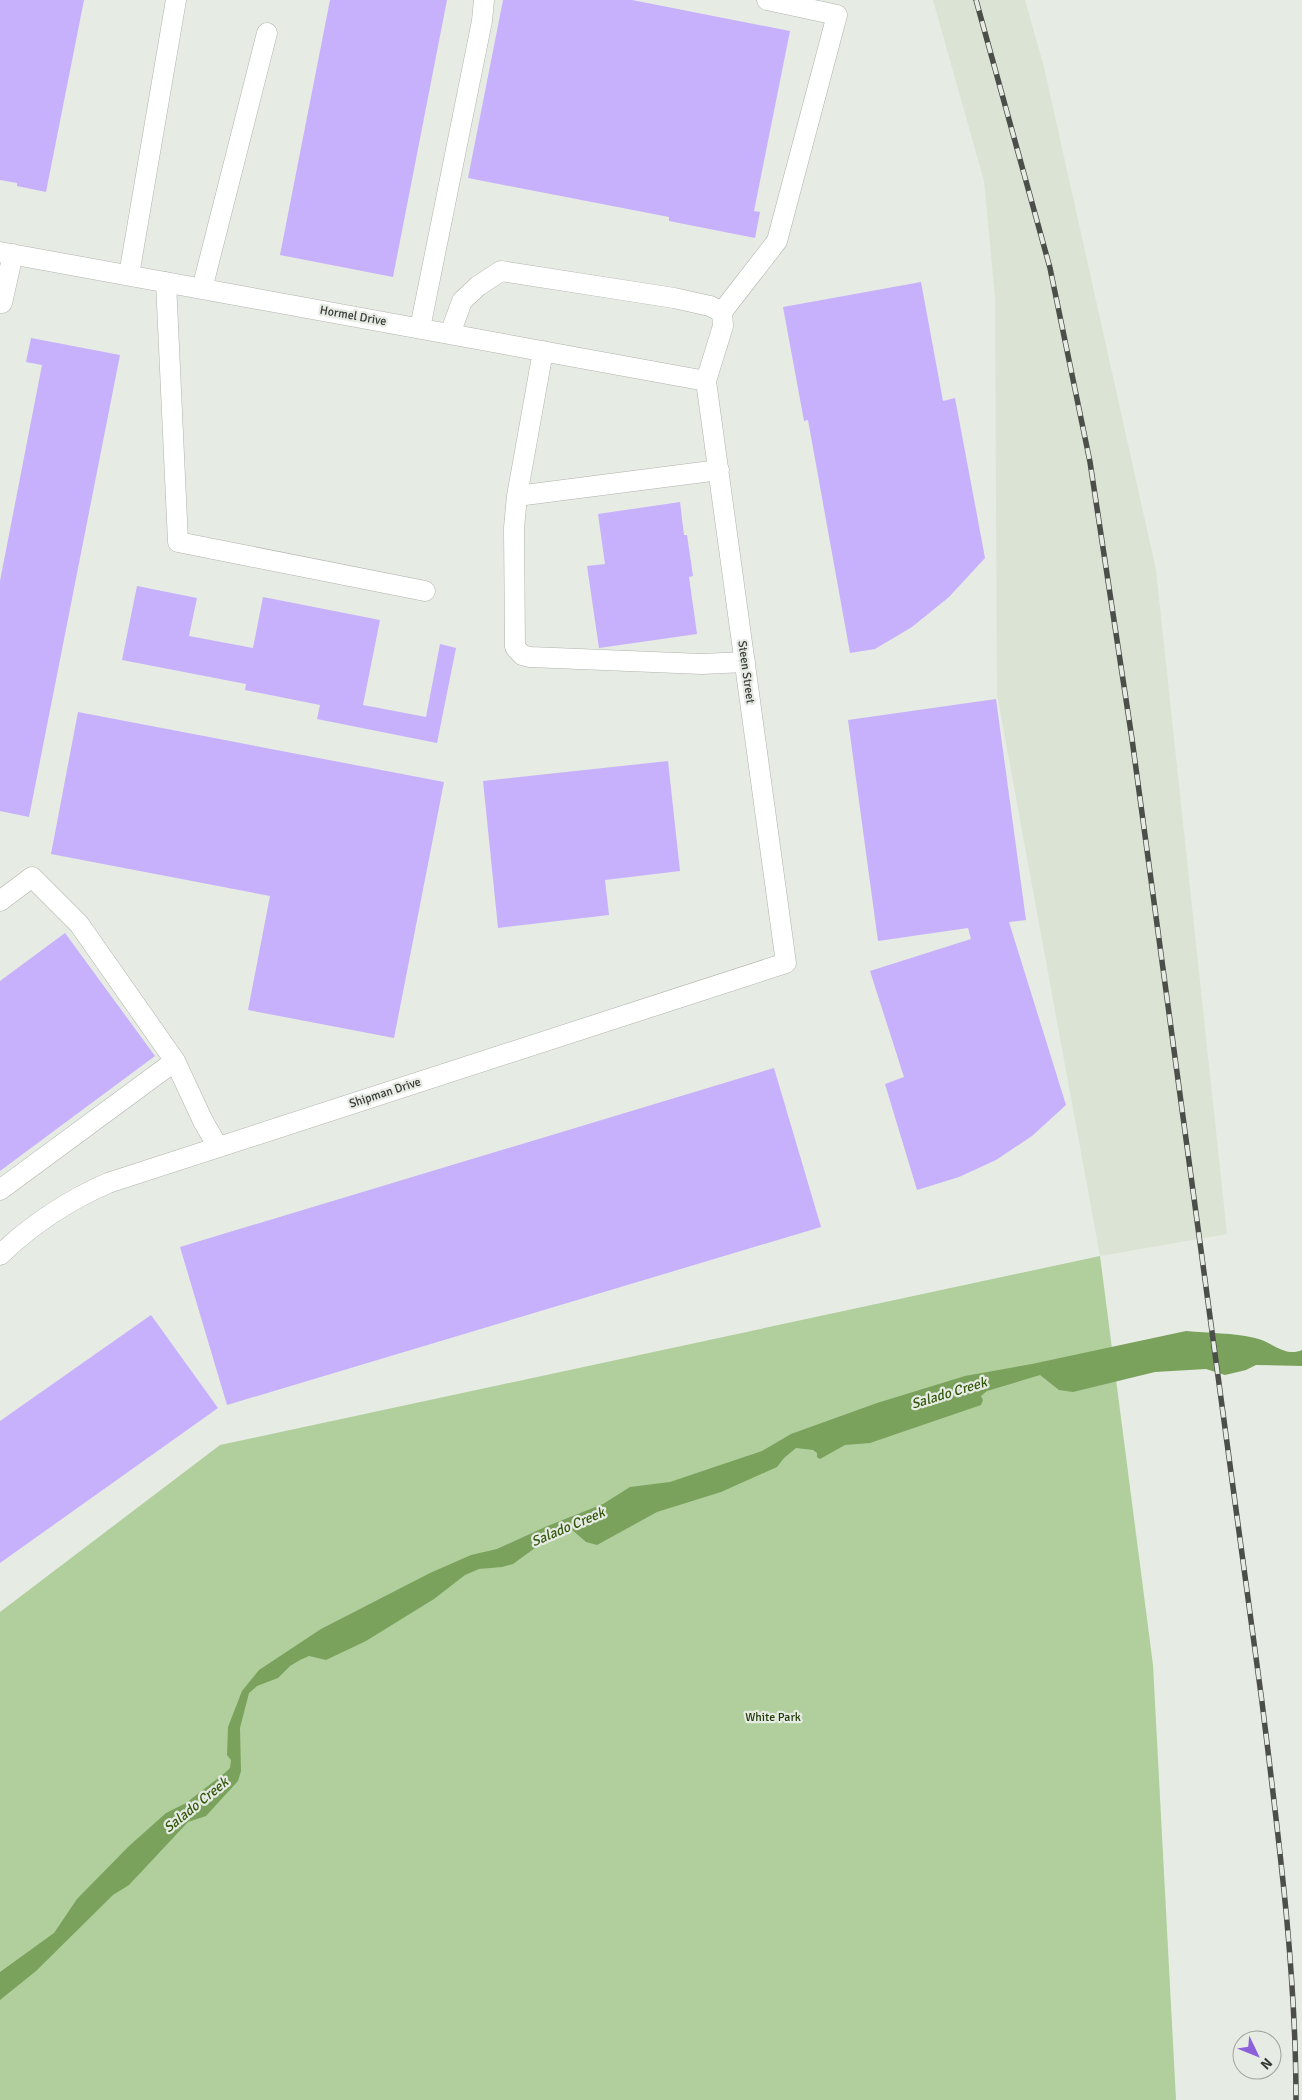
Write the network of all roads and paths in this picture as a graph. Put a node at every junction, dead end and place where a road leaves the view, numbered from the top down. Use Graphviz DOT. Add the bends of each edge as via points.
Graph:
graph roads {
  1 [pos="176,0"];
  2 [pos="484,0"];
  3 [pos="767,0"];
  4 [pos="267,33"];
  5 [pos="6,253"];
  6 [pos="129,275"];
  7 [pos="166,282"];
  8 [pos="202,288"];
  9 [pos="1,306"];
  10 [pos="722,312"];
  11 [pos="420,328"];
  12 [pos="450,334"];
  13 [pos="543,351"];
  14 [pos="706,381"];
  15 [pos="719,470"];
  16 [pos="517,496"];
  17 [pos="425,591"];
  18 [pos="745,662"];
  19 [pos="0,900"];
  20 [pos="786,963"];
  21 [pos="175,1061"];
  22 [pos="218,1147"];
  23 [pos="0,1190"];
  24 [pos="0,1255"];
  1 -- 6 [label="street"];
  2 -- 11 [label="street"];
  3 -- 10 [label="street" via="837,15 776,240"];
  4 -- 8 [label="street"];
  5 -- 6 [label="street, Hormel Drive"];
  5 -- 9 [label="street"];
  6 -- 7 [label="street, Hormel Drive"];
  7 -- 8 [label="street, Hormel Drive"];
  7 -- 17 [label="street" via="178,542"];
  8 -- 11 [label="street, Hormel Drive"];
  10 -- 12 [label="street" via="674,298 501,271 462,301"];
  10 -- 14 [label="street" via="723,326"];
  11 -- 12 [label="street, Hormel Drive"];
  12 -- 13 [label="street, Hormel Drive"];
  13 -- 14 [label="street, Hormel Drive"];
  13 -- 16 [label="street"];
  14 -- 15 [label="street, Steen Street"];
  15 -- 16 [label="street"];
  15 -- 18 [label="street, Steen Street"];
  16 -- 18 [label="street" via="514,528 515,648 522,655 702,664"];
  18 -- 20 [label="street, Steen Street"];
  19 -- 21 [label="street" via="32,877 79,924"];
  20 -- 22 [label="street, Shipman Drive"];
  21 -- 22 [label="street"];
  21 -- 23 [label="street"];
  22 -- 24 [label="street, Shipman Drive" via="108,1183 79,1196 52,1212"];
}
